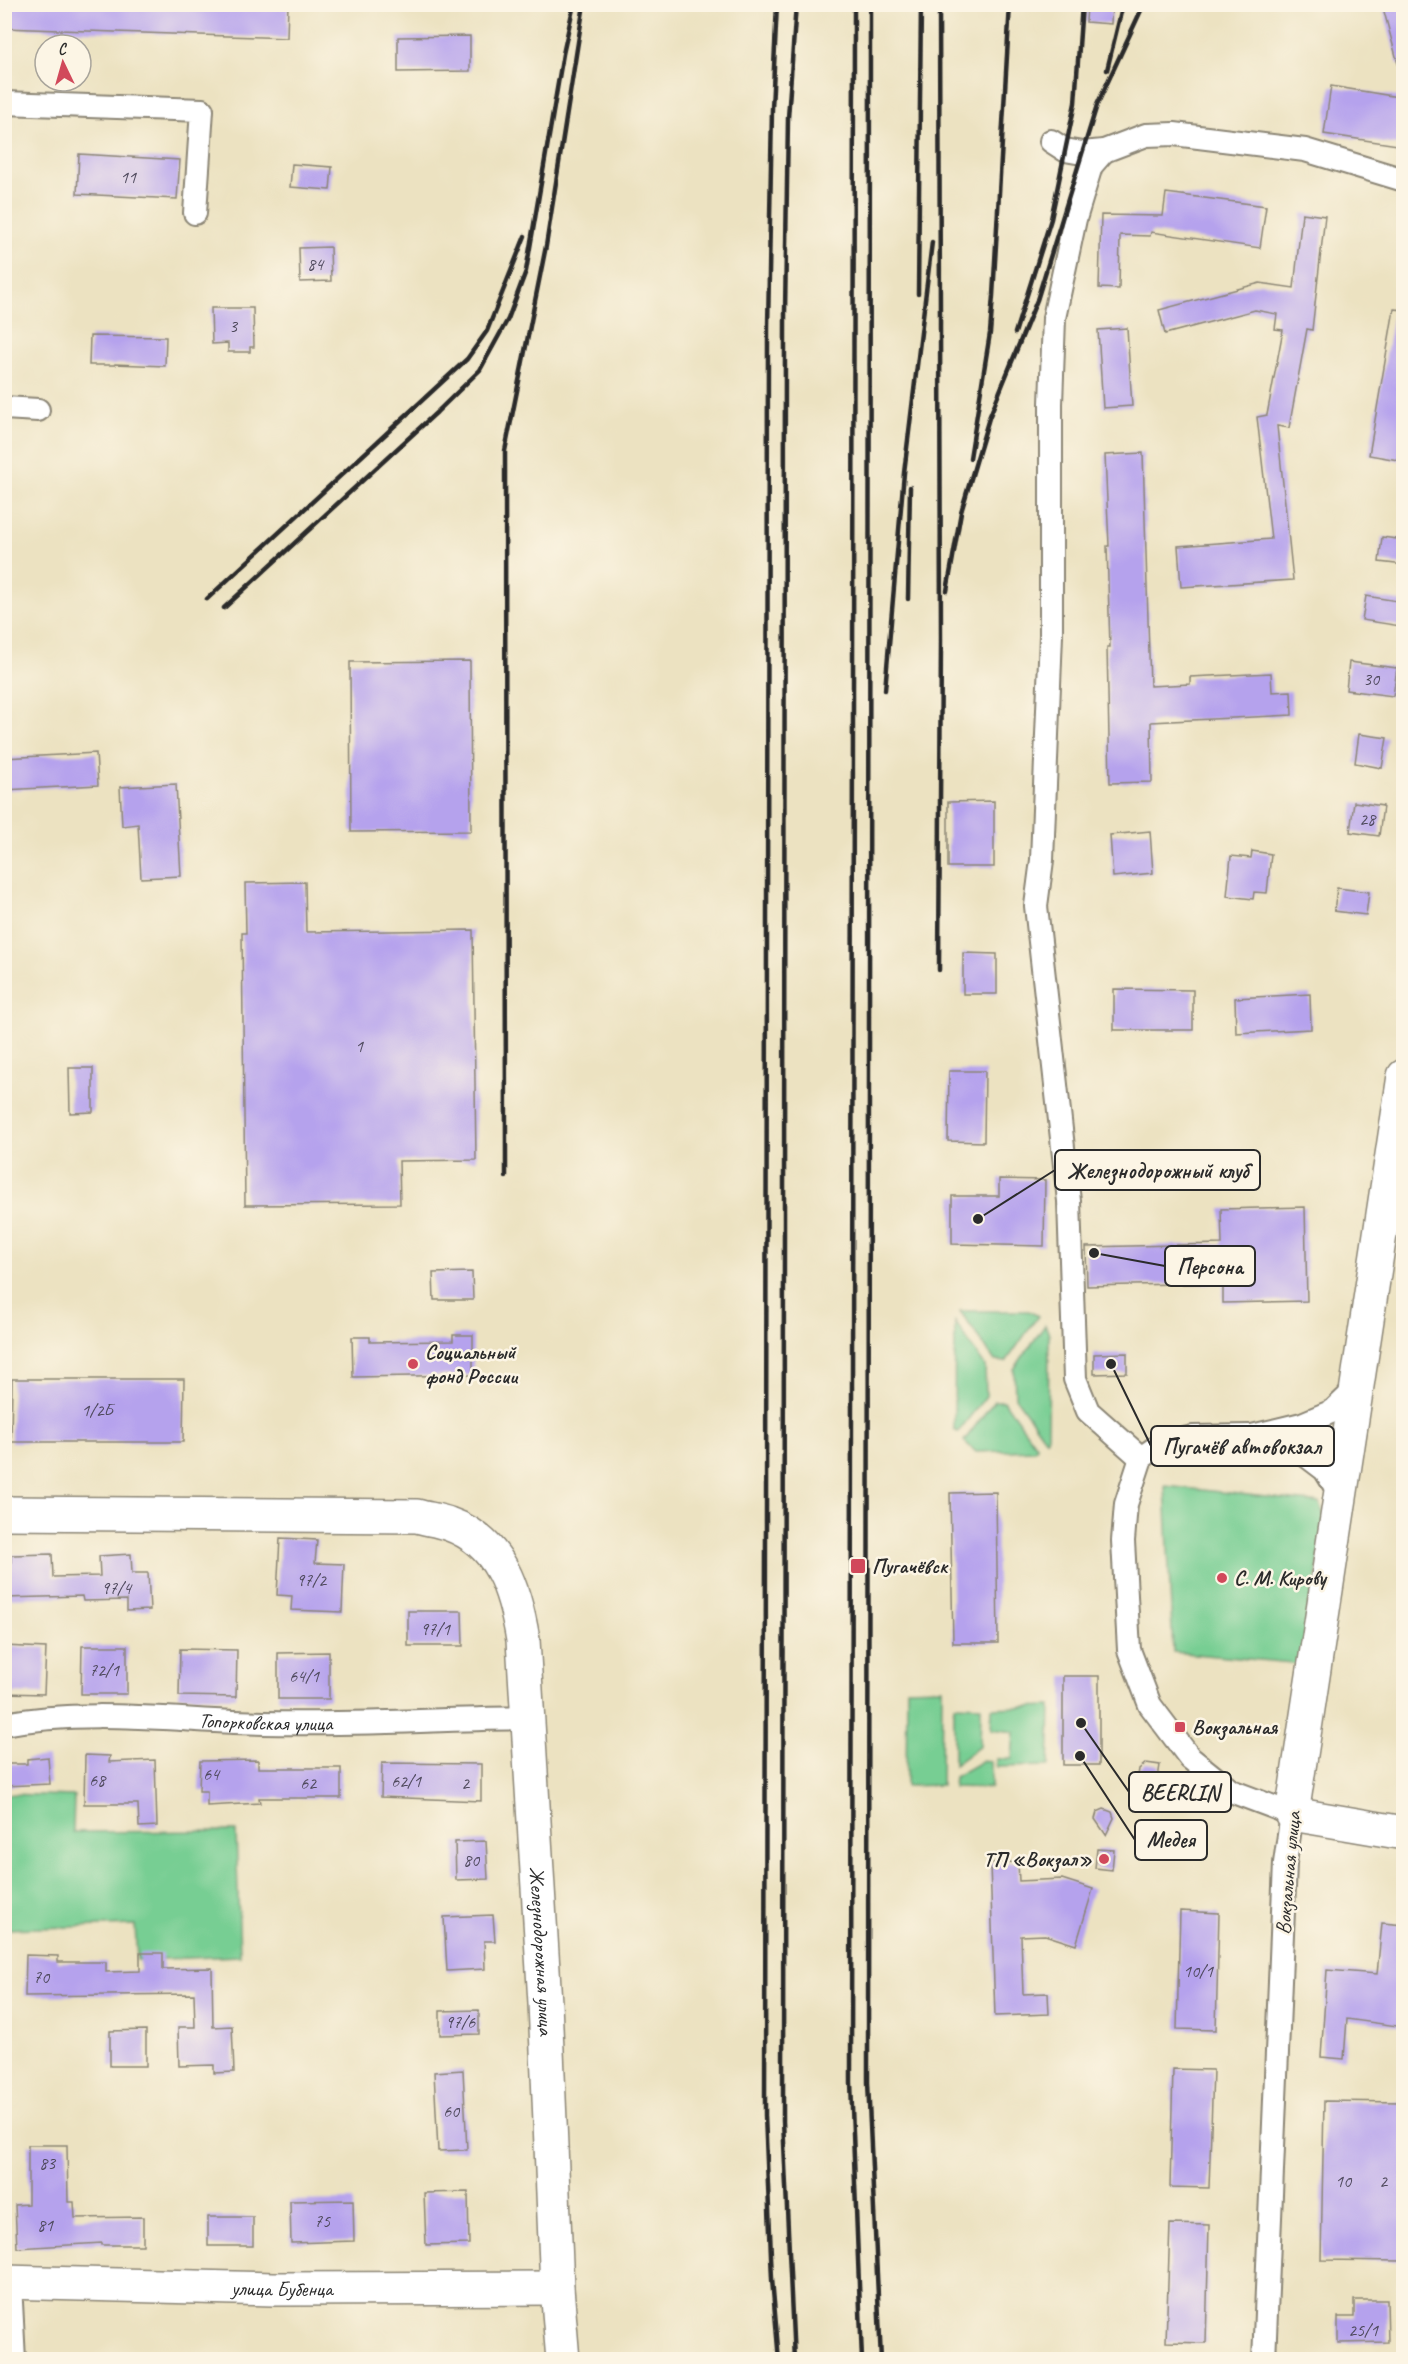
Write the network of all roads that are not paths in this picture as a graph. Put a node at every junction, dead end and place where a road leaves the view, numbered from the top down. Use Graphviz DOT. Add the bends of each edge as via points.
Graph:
graph roads {
  1 [pos="4,103"];
  2 [pos="1051,141"];
  3 [pos="1104,151"];
  4 [pos="1404,180"];
  5 [pos="195,213"];
  6 [pos="4,408"];
  7 [pos="38,410"];
  8 [pos="1404,1076"];
  9 [pos="1357,1377"];
  10 [pos="1250,1436"];
  11 [pos="1142,1458"];
  12 [pos="1340,1494"];
  13 [pos="4,1513"];
  14 [pos="528,1718"];
  15 [pos="4,1724"];
  16 [pos="1292,1814"];
  17 [pos="1404,1833"];
  18 [pos="7,2283"];
  19 [pos="557,2288"];
  20 [pos="14,2360"];
  21 [pos="563,2360"];
  22 [pos="1264,2360"];
  1 -- 5 [label="street" via="202,110"];
  2 -- 3 [label="street" via="1065,150"];
  3 -- 4 [label="street" via="1146,135 1174,134 1305,150"];
  3 -- 11 [label="street" via="1091,166 1078,208 1054,318 1051,635 1042,860 1036,906 1069,1201 1075,1378 1088,1411"];
  6 -- 7 [label="street"];
  8 -- 9 [label="street, Вокзальная улица"];
  9 -- 10 [label="street" via="1333,1411 1302,1424"];
  9 -- 12 [label="street, Вокзальная улица"];
  10 -- 11 [label="street" via="1193,1437 1161,1444"];
  10 -- 12 [label="street" via="1299,1451 1325,1470"];
  11 -- 16 [label="street" via="1126,1504 1123,1541 1129,1650 1150,1705 1190,1758 1231,1791"];
  12 -- 16 [label="street, Вокзальная улица"];
  13 -- 14 [label="street, Железнодорожная улица" via="417,1516 450,1524 490,1549 506,1573 517,1603 523,1640"];
  14 -- 15 [label="street, Топорковская улица" via="265,1723 146,1717 35,1718"];
  14 -- 19 [label="street, Железнодорожная улица"];
  16 -- 17 [label="street"];
  16 -- 22 [label="street, Вокзальная улица" via="1285,1863"];
  18 -- 19 [label="street, улица Бубенца" via="273,2289"];
  18 -- 20 [label="street"];
  19 -- 21 [label="street, Железнодорожная улица"];
}
